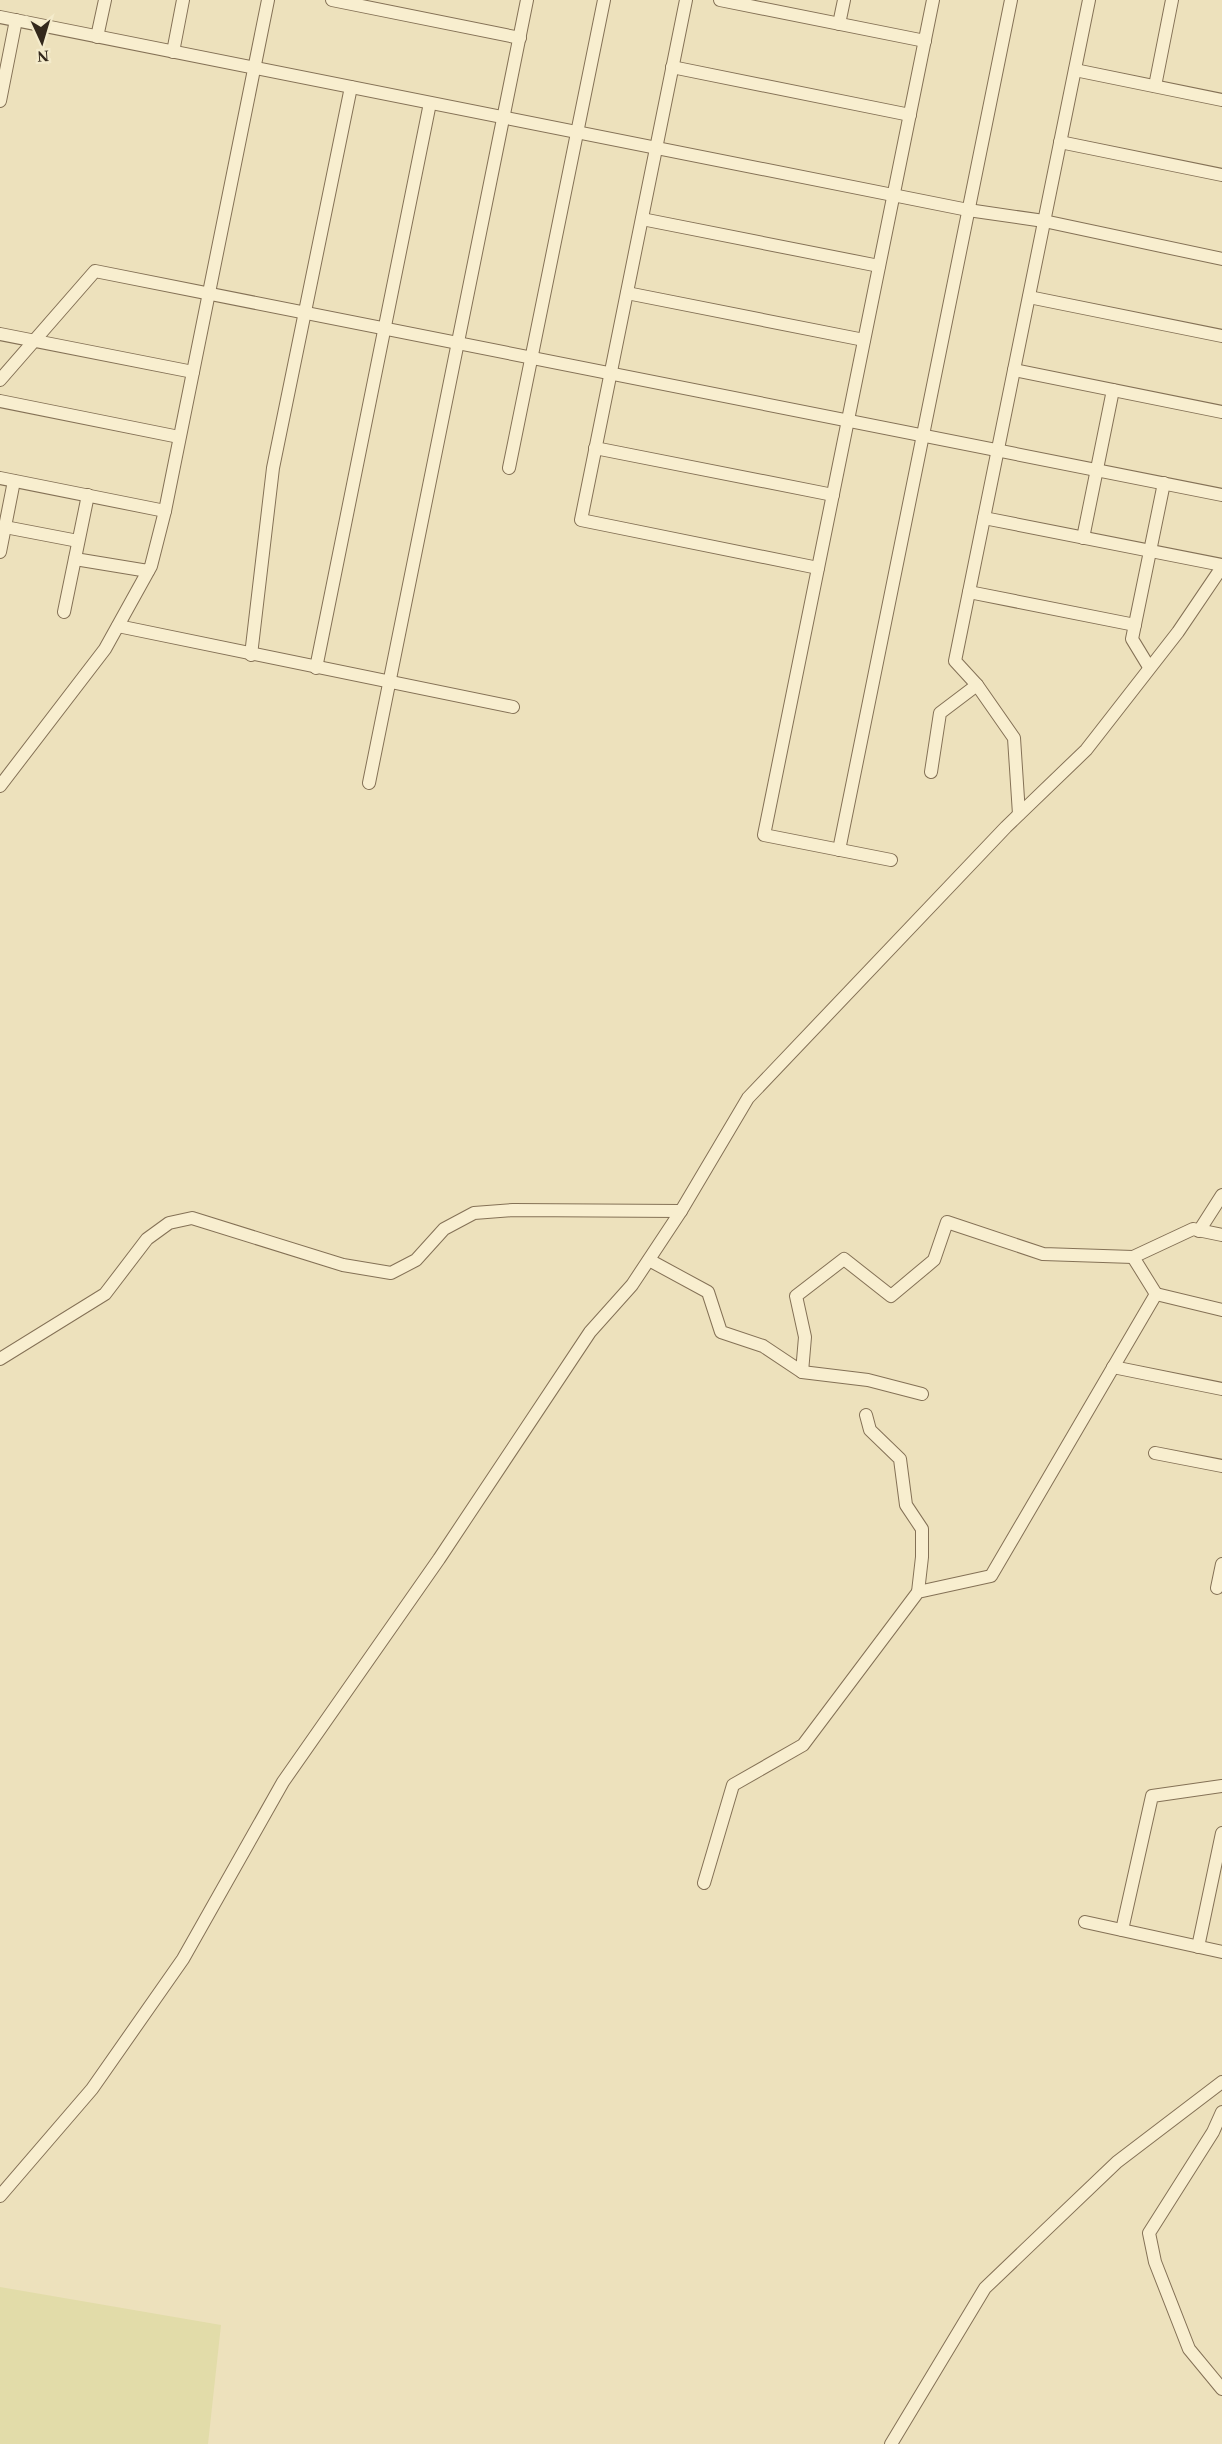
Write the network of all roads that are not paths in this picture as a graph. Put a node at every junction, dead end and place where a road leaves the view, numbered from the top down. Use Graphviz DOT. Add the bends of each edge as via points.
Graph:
graph roads {
  1 [pos="105,0"];
  2 [pos="183,0"];
  3 [pos="268,0"];
  4 [pos="332,0"];
  5 [pos="527,0"];
  6 [pos="604,0"];
  7 [pos="686,0"];
  8 [pos="720,0"];
  9 [pos="844,0"];
  10 [pos="933,0"];
  11 [pos="1011,0"];
  12 [pos="1089,0"];
  13 [pos="1172,0"];
  14 [pos="767,5"];
  15 [pos="0,17"];
  16 [pos="16,20"];
  17 [pos="839,24"];
  18 [pos="98,37"];
  19 [pos="520,38"];
  20 [pos="925,41"];
  21 [pos="173,52"];
  22 [pos="254,68"];
  23 [pos="672,68"];
  24 [pos="1075,70"];
  25 [pos="1155,86"];
  26 [pos="351,87"];
  27 [pos="1222,100"];
  28 [pos="0,101"];
  29 [pos="430,103"];
  30 [pos="910,115"];
  31 [pos="504,117"];
  32 [pos="577,132"];
  33 [pos="1060,142"];
  34 [pos="656,148"];
  35 [pos="1222,175"];
  36 [pos="894,195"];
  37 [pos="968,210"];
  38 [pos="642,219"];
  39 [pos="1044,221"];
  40 [pos="1222,259"];
  41 [pos="879,266"];
  42 [pos="208,293"];
  43 [pos="627,293"];
  44 [pos="1029,297"];
  45 [pos="305,312"];
  46 [pos="384,328"];
  47 [pos="0,334"];
  48 [pos="1222,336"];
  49 [pos="864,340"];
  50 [pos="35,341"];
  51 [pos="458,343"];
  52 [pos="531,358"];
  53 [pos="1014,370"];
  54 [pos="193,372"];
  55 [pos="610,373"];
  56 [pos="0,380"];
  57 [pos="1113,390"];
  58 [pos="0,401"];
  59 [pos="1222,412"];
  60 [pos="848,420"];
  61 [pos="923,435"];
  62 [pos="179,437"];
  63 [pos="595,448"];
  64 [pos="998,450"];
  65 [pos="509,468"];
  66 [pos="1096,470"];
  67 [pos="0,478"];
  68 [pos="15,481"];
  69 [pos="1164,483"];
  70 [pos="88,495"];
  71 [pos="833,495"];
  72 [pos="1222,495"];
  73 [pos="165,511"];
  74 [pos="984,518"];
  75 [pos="5,526"];
  76 [pos="1083,538"];
  77 [pos="78,541"];
  78 [pos="1150,551"];
  79 [pos="0,552"];
  80 [pos="75,559"];
  81 [pos="1222,566"];
  82 [pos="818,567"];
  83 [pos="148,571"];
  84 [pos="969,592"];
  85 [pos="64,612"];
  86 [pos="1135,624"];
  87 [pos="118,626"];
  88 [pos="251,655"];
  89 [pos="316,668"];
  90 [pos="1149,668"];
  91 [pos="389,682"];
  92 [pos="977,685"];
  93 [pos="513,707"];
  94 [pos="931,772"];
  95 [pos="369,783"];
  96 [pos="0,786"];
  97 [pos="1019,814"];
  98 [pos="839,850"];
  99 [pos="891,860"];
  100 [pos="1222,1195"];
  101 [pos="681,1211"];
  102 [pos="1199,1230"];
  103 [pos="1222,1235"];
  104 [pos="1133,1257"];
  105 [pos="649,1260"];
  106 [pos="1156,1294"];
  107 [pos="1222,1310"];
  108 [pos="0,1359"];
  109 [pos="1113,1367"];
  110 [pos="802,1372"];
  111 [pos="1222,1389"];
  112 [pos="922,1394"];
  113 [pos="866,1415"];
  114 [pos="1155,1453"];
  115 [pos="1222,1466"];
  116 [pos="1222,1564"];
  117 [pos="1217,1588"];
  118 [pos="918,1592"];
  119 [pos="1222,1786"];
  120 [pos="1222,1833"];
  121 [pos="1218,1868"];
  122 [pos="704,1882"];
  123 [pos="1085,1922"];
  124 [pos="1122,1930"];
  125 [pos="1198,1947"];
  126 [pos="1222,1952"];
  127 [pos="1222,2082"];
  128 [pos="1222,2112"];
  129 [pos="0,2196"];
  130 [pos="1222,2389"];
  131 [pos="891,2444"];
  1 -- 18 [label="street"];
  2 -- 21 [label="street"];
  3 -- 22 [label="street"];
  4 -- 19 [label="street"];
  5 -- 19 [label="street"];
  6 -- 32 [label="street"];
  7 -- 23 [label="street"];
  8 -- 14 [label="street"];
  9 -- 17 [label="street"];
  10 -- 20 [label="street"];
  11 -- 37 [label="street"];
  12 -- 24 [label="street"];
  13 -- 25 [label="street"];
  14 -- 17 [label="street"];
  15 -- 16 [label="street"];
  16 -- 18 [label="street"];
  16 -- 28 [label="street"];
  17 -- 20 [label="street"];
  18 -- 21 [label="street"];
  19 -- 31 [label="street"];
  20 -- 30 [label="street"];
  21 -- 22 [label="street"];
  22 -- 26 [label="street"];
  22 -- 42 [label="street"];
  23 -- 30 [label="street"];
  23 -- 34 [label="street"];
  24 -- 25 [label="street"];
  24 -- 33 [label="street"];
  25 -- 27 [label="street"];
  26 -- 29 [label="street"];
  26 -- 45 [label="street"];
  29 -- 31 [label="street"];
  29 -- 46 [label="street"];
  30 -- 36 [label="street"];
  31 -- 32 [label="street"];
  31 -- 51 [label="street"];
  32 -- 34 [label="street"];
  32 -- 52 [label="street"];
  33 -- 35 [label="street"];
  33 -- 39 [label="street"];
  34 -- 36 [label="street"];
  34 -- 38 [label="street"];
  36 -- 37 [label="street"];
  36 -- 41 [label="street"];
  37 -- 39 [label="street"];
  37 -- 61 [label="street"];
  38 -- 41 [label="street"];
  38 -- 43 [label="street"];
  39 -- 40 [label="street"];
  39 -- 44 [label="street"];
  41 -- 49 [label="street"];
  42 -- 45 [label="street"];
  42 -- 50 [label="street" via="95,271"];
  42 -- 54 [label="street"];
  43 -- 49 [label="street"];
  43 -- 55 [label="street"];
  44 -- 48 [label="street"];
  44 -- 53 [label="street"];
  45 -- 46 [label="street"];
  45 -- 88 [label="street" via="273,468"];
  46 -- 51 [label="street"];
  46 -- 89 [label="street"];
  47 -- 50 [label="street"];
  49 -- 60 [label="street"];
  50 -- 54 [label="street"];
  50 -- 56 [label="street"];
  51 -- 52 [label="street"];
  51 -- 91 [label="street"];
  52 -- 55 [label="street"];
  52 -- 65 [label="street"];
  53 -- 57 [label="street"];
  53 -- 64 [label="street"];
  54 -- 62 [label="street"];
  55 -- 60 [label="street"];
  55 -- 63 [label="street"];
  57 -- 59 [label="street"];
  57 -- 66 [label="street"];
  58 -- 62 [label="street"];
  60 -- 61 [label="street"];
  60 -- 71 [label="street"];
  61 -- 64 [label="street"];
  61 -- 98 [label="street"];
  62 -- 73 [label="street"];
  63 -- 71 [label="street"];
  63 -- 82 [label="street" via="581,520"];
  64 -- 66 [label="street"];
  64 -- 74 [label="street"];
  66 -- 69 [label="street"];
  66 -- 76 [label="street"];
  67 -- 68 [label="street"];
  68 -- 70 [label="street"];
  68 -- 75 [label="street"];
  69 -- 72 [label="street"];
  69 -- 78 [label="street"];
  70 -- 73 [label="street"];
  70 -- 77 [label="street"];
  71 -- 82 [label="street"];
  73 -- 83 [label="street"];
  74 -- 76 [label="street"];
  74 -- 84 [label="street"];
  75 -- 77 [label="street"];
  75 -- 79 [label="street"];
  76 -- 78 [label="street"];
  77 -- 80 [label="street"];
  78 -- 81 [label="street"];
  78 -- 86 [label="street"];
  80 -- 83 [label="street"];
  80 -- 85 [label="street"];
  81 -- 90 [label="street"];
  82 -- 98 [label="street" via="764,835"];
  83 -- 87 [label="street"];
  84 -- 86 [label="street"];
  84 -- 92 [label="street" via="955,661"];
  86 -- 90 [label="street" via="1132,639"];
  87 -- 88 [label="street"];
  87 -- 96 [label="street" via="105,649"];
  88 -- 89 [label="street"];
  89 -- 91 [label="street"];
  90 -- 97 [label="street" via="1086,750"];
  91 -- 93 [label="street"];
  91 -- 95 [label="street"];
  92 -- 94 [label="street" via="940,713"];
  92 -- 97 [label="street" via="1014,738"];
  97 -- 101 [label="street" via="748,1098"];
  98 -- 99 [label="street"];
  100 -- 102 [label="street"];
  101 -- 105 [label="street"];
  101 -- 108 [label="street" via="474,1213 444,1229 416,1260 391,1273 343,1265 192,1218 184,1219 169,1223 147,1239 105,1294"];
  102 -- 103 [label="street"];
  102 -- 104 [label="street" via="1193,1229"];
  104 -- 106 [label="street"];
  104 -- 110 [label="street" via="1043,1254 947,1222 934,1260 891,1296 844,1259 796,1296 805,1337"];
  105 -- 110 [label="street" via="708,1292 721,1332 763,1346"];
  105 -- 129 [label="street" via="590,1332 440,1559 283,1782 183,1959 92,2089"];
  106 -- 107 [label="street"];
  106 -- 109 [label="street"];
  109 -- 111 [label="street"];
  109 -- 118 [label="street" via="991,1576"];
  110 -- 112 [label="street" via="868,1380"];
  113 -- 118 [label="street" via="870,1430 900,1459 906,1505 922,1529"];
  114 -- 115 [label="street"];
  116 -- 117 [label="street"];
  118 -- 122 [label="street" via="804,1745 733,1785"];
  119 -- 124 [label="street" via="1152,1796"];
  120 -- 121 [label="street"];
  121 -- 125 [label="street"];
  123 -- 124 [label="street"];
  124 -- 125 [label="street"];
  125 -- 126 [label="street"];
  127 -- 131 [label="street" via="1117,2162 985,2288"];
  128 -- 130 [label="street" via="1149,2232 1155,2262 1189,2349"];
}
